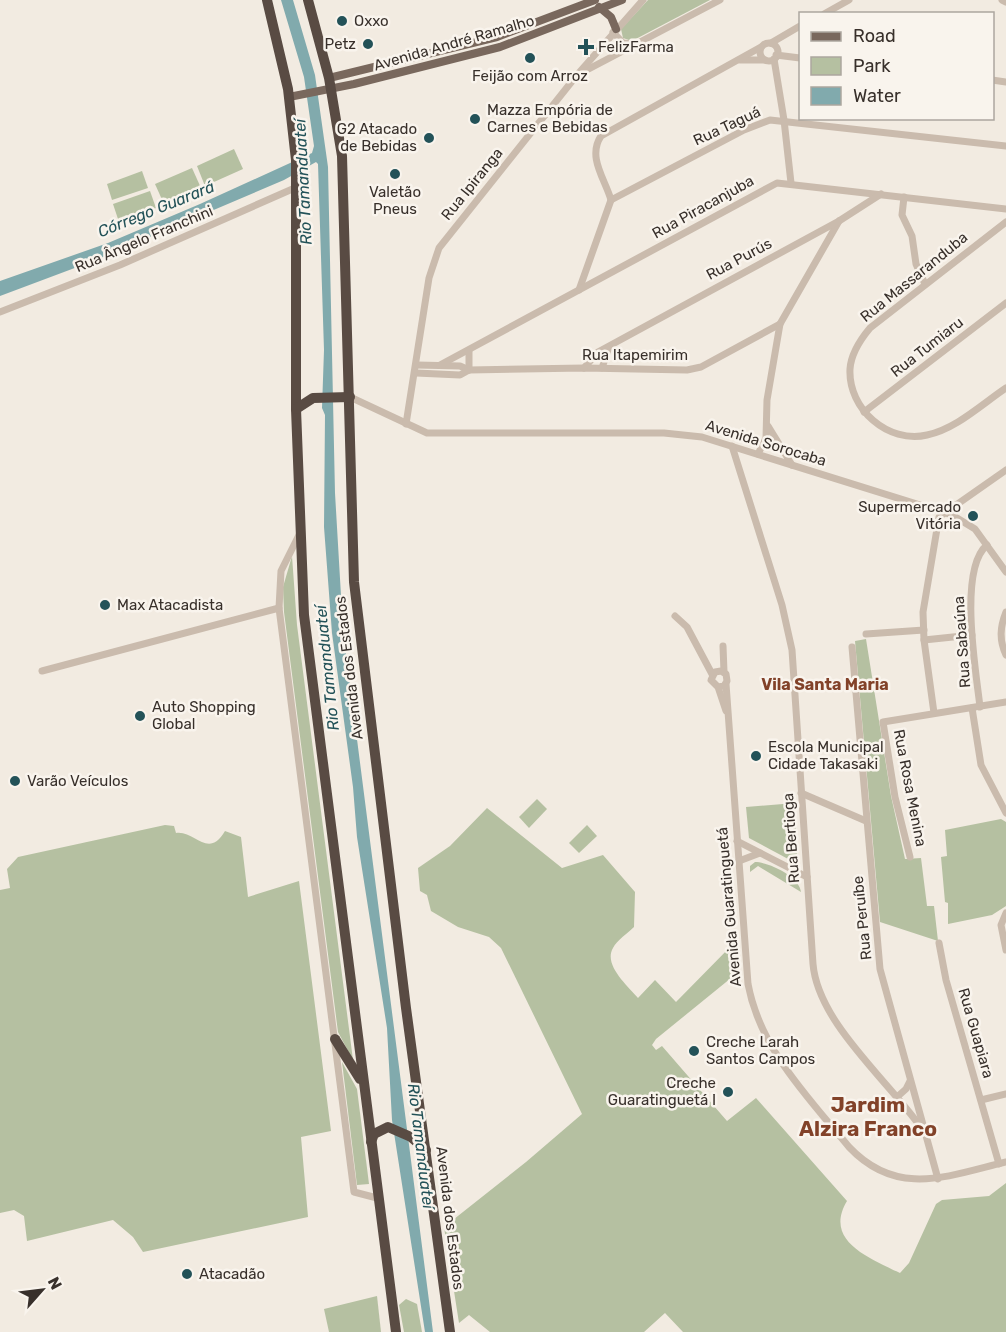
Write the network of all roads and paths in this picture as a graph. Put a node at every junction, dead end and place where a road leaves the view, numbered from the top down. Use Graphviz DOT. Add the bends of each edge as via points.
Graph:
graph roads {
  1 [pos="267,0"];
  2 [pos="308,0"];
  3 [pos="596,0"];
  4 [pos="622,0"];
  5 [pos="643,0"];
  6 [pos="720,0"];
  7 [pos="1002,0"];
  8 [pos="845,1"];
  9 [pos="1006,3"];
  10 [pos="600,9"];
  11 [pos="827,12"];
  12 [pos="799,28"];
  13 [pos="615,31"];
  14 [pos="634,44"];
  15 [pos="761,47"];
  16 [pos="774,51"];
  17 [pos="799,57"];
  18 [pos="738,60"];
  19 [pos="765,60"];
  20 [pos="577,75"];
  21 [pos="328,86"];
  22 [pos="295,96"];
  23 [pos="784,120"];
  24 [pos="1006,146"];
  25 [pos="791,183"];
  26 [pos="297,184"];
  27 [pos="881,194"];
  28 [pos="904,197"];
  29 [pos="611,200"];
  30 [pos="1006,209"];
  31 [pos="838,221"];
  32 [pos="1006,222"];
  33 [pos="925,284"];
  34 [pos="579,290"];
  35 [pos="1006,303"];
  36 [pos="0,312"];
  37 [pos="780,324"];
  38 [pos="609,347"];
  39 [pos="469,351"];
  40 [pos="417,365"];
  41 [pos="440,365"];
  42 [pos="585,368"];
  43 [pos="602,368"];
  44 [pos="469,370"];
  45 [pos="416,373"];
  46 [pos="1006,388"];
  47 [pos="345,398"];
  48 [pos="296,409"];
  49 [pos="864,412"];
  50 [pos="766,423"];
  51 [pos="406,424"];
  52 [pos="732,446"];
  53 [pos="758,454"];
  54 [pos="792,465"];
  55 [pos="1006,470"];
  56 [pos="945,512"];
  57 [pos="299,535"];
  58 [pos="987,545"];
  59 [pos="1006,572"];
  60 [pos="279,608"];
  61 [pos="1006,612"];
  62 [pos="675,616"];
  63 [pos="924,630"];
  64 [pos="866,634"];
  65 [pos="972,635"];
  66 [pos="924,640"];
  67 [pos="723,646"];
  68 [pos="852,647"];
  69 [pos="1006,655"];
  70 [pos="42,670"];
  71 [pos="724,672"];
  72 [pos="712,674"];
  73 [pos="726,684"];
  74 [pos="718,687"];
  75 [pos="1006,702"];
  76 [pos="980,707"];
  77 [pos="972,708"];
  78 [pos="934,713"];
  79 [pos="728,716"];
  80 [pos="801,793"];
  81 [pos="1006,813"];
  82 [pos="866,821"];
  83 [pos="737,841"];
  84 [pos="760,853"];
  85 [pos="910,857"];
  86 [pos="739,861"];
  87 [pos="807,877"];
  88 [pos="1006,913"];
  89 [pos="939,943"];
  90 [pos="1006,950"];
  91 [pos="335,1039"];
  92 [pos="910,1080"];
  93 [pos="362,1083"];
  94 [pos="1006,1094"];
  95 [pos="897,1097"];
  96 [pos="981,1100"];
  97 [pos="922,1129"];
  98 [pos="371,1142"];
  99 [pos="426,1151"];
  100 [pos="1002,1163"];
  101 [pos="938,1179"];
  102 [pos="377,1198"];
  103 [pos="396,1332"];
  104 [pos="450,1332"];
  1 -- 22 [label="highway"];
  2 -- 21 [label="highway, Avenida dos Estados"];
  3 -- 10 [label="main road"];
  3 -- 21 [label="main road, Avenida André Ramalho" via="497,38"];
  4 -- 10 [label="main road, Avenida André Ramalho"];
  5 -- 13 [label="street, Rua Ipiranga"];
  6 -- 14 [label="street"];
  7 -- 9 [label="street"];
  8 -- 11 [label="street"];
  10 -- 13 [label="main road" via="611,17"];
  10 -- 21 [label="main road, Avenida André Ramalho" via="514,43"];
  12 -- 16 [label="street" via="782,37"];
  13 -- 14 [label="street" via="623,43"];
  13 -- 20 [label="street, Rua Ipiranga"];
  14 -- 20 [label="street"];
  15 -- 16 [label="street"];
  15 -- 18 [label="street"];
  15 -- 19 [label="street"];
  16 -- 17 [label="street"];
  16 -- 19 [label="street"];
  16 -- 23 [label="street"];
  18 -- 19 [label="street"];
  18 -- 29 [label="street" via="602,136 596,146 596,161"];
  20 -- 40 [label="street, Rua Ipiranga" via="434,256"];
  21 -- 22 [label="main road, Avenida André Ramalho"];
  21 -- 47 [label="highway, Avenida dos Estados" via="345,191"];
  22 -- 26 [label="highway"];
  23 -- 24 [label="street, Rua Taguá"];
  23 -- 25 [label="street"];
  23 -- 29 [label="street, Rua Taguá" via="758,124"];
  25 -- 27 [label="street, Rua Piracanjuba"];
  25 -- 34 [label="street, Rua Piracanjuba" via="771,186"];
  26 -- 36 [label="street, Rua Ângelo Franchini" via="133,259"];
  26 -- 48 [label="highway"];
  27 -- 28 [label="street, Rua Piracanjuba"];
  27 -- 31 [label="street, Rua Purús"];
  28 -- 30 [label="street, Rua Piracanjuba"];
  28 -- 33 [label="street" via="902,215"];
  29 -- 34 [label="street"];
  31 -- 37 [label="street"];
  31 -- 38 [label="street, Rua Purús"];
  32 -- 33 [label="street, Rua Massaranduba"];
  33 -- 49 [label="street, Rua Massaranduba" via="870,328 857,347 850,381"];
  34 -- 39 [label="street, Rua Piracanjuba"];
  35 -- 49 [label="street, Rua Tumiaru"];
  37 -- 43 [label="street, Rua Itapemirim" via="694,369"];
  37 -- 50 [label="street"];
  38 -- 42 [label="street, Rua Purús" via="598,352"];
  38 -- 43 [label="street"];
  39 -- 41 [label="street, Rua Piracanjuba"];
  39 -- 44 [label="street"];
  40 -- 41 [label="street, Rua Itapemirim"];
  40 -- 45 [label="street, Rua Ipiranga"];
  41 -- 44 [label="street, Rua Itapemirim"];
  42 -- 43 [label="street, Rua Itapemirim"];
  42 -- 44 [label="street, Rua Itapemirim"];
  44 -- 45 [label="street, Rua Itapemirim" via="460,375"];
  45 -- 51 [label="street, Rua Ipiranga"];
  46 -- 49 [label="street, Rua Massaranduba" via="946,428 927,435 899,434 877,425"];
  47 -- 48 [label="highway" via="313,398"];
  47 -- 51 [label="street, Avenida Sorocaba"];
  47 -- 99 [label="highway, Avenida dos Estados" via="354,582"];
  48 -- 57 [label="highway"];
  50 -- 53 [label="street" via="764,445"];
  50 -- 54 [label="street"];
  51 -- 52 [label="street, Avenida Sorocaba" via="440,435 664,433 702,437"];
  52 -- 53 [label="street, Avenida Sorocaba"];
  52 -- 80 [label="street, Rua Bertioga" via="789,634"];
  53 -- 54 [label="street, Avenida Sorocaba"];
  54 -- 56 [label="street, Avenida Sorocaba"];
  55 -- 56 [label="street"];
  56 -- 58 [label="street, Avenida Sorocaba" via="970,525"];
  56 -- 63 [label="street" via="937,524"];
  57 -- 60 [label="street" via="281,571"];
  57 -- 93 [label="highway" via="304,615"];
  58 -- 59 [label="street, Avenida Sorocaba"];
  58 -- 65 [label="street, Rua Sabaúna" via="980,552 975,570"];
  60 -- 70 [label="street"];
  60 -- 91 [label="street"];
  61 -- 69 [label="street" via="1001,629"];
  62 -- 72 [label="street" via="687,627"];
  63 -- 64 [label="street"];
  63 -- 66 [label="street"];
  65 -- 66 [label="street"];
  65 -- 76 [label="street, Rua Sabaúna"];
  66 -- 78 [label="street"];
  67 -- 71 [label="street"];
  68 -- 82 [label="street, Rua Peruíbe"];
  71 -- 72 [label="street"];
  71 -- 73 [label="street"];
  72 -- 74 [label="street" via="711,681"];
  73 -- 74 [label="street"];
  73 -- 79 [label="street, Avenida Guaratinguetá"];
  74 -- 79 [label="street, Avenida Guaratinguetá"];
  75 -- 76 [label="street"];
  76 -- 77 [label="street"];
  77 -- 78 [label="street"];
  77 -- 81 [label="street, Rua Sabaúna" via="981,765"];
  78 -- 85 [label="street, Rua Rosa Menina" via="886,720 883,725"];
  79 -- 83 [label="street, Avenida Guaratinguetá"];
  80 -- 82 [label="street"];
  80 -- 87 [label="street, Rua Bertioga"];
  82 -- 92 [label="street, Rua Peruíbe" via="880,969"];
  83 -- 84 [label="street"];
  83 -- 86 [label="street, Avenida Guaratinguetá"];
  84 -- 86 [label="street"];
  84 -- 87 [label="street"];
  86 -- 101 [label="street, Avenida Guaratinguetá" via="750,994 774,1052 843,1140 864,1160 895,1176"];
  87 -- 95 [label="street, Rua Bertioga" via="817,985 837,1024"];
  88 -- 90 [label="street" via="1001,925"];
  89 -- 96 [label="street, Rua Guapiara"];
  91 -- 93 [label="highway"];
  91 -- 102 [label="street" via="354,1192"];
  92 -- 95 [label="street"];
  92 -- 97 [label="street, Rua Peruíbe"];
  93 -- 98 [label="highway"];
  94 -- 96 [label="street"];
  95 -- 97 [label="street, Rua Bertioga"];
  96 -- 100 [label="street, Rua Guapiara"];
  97 -- 101 [label="street, Rua Peruíbe"];
  98 -- 99 [label="highway" via="374,1134 388,1127 415,1140"];
  98 -- 102 [label="highway"];
  99 -- 104 [label="highway, Avenida dos Estados"];
  100 -- 101 [label="street, Avenida Guaratinguetá"];
  102 -- 103 [label="highway"];
}
